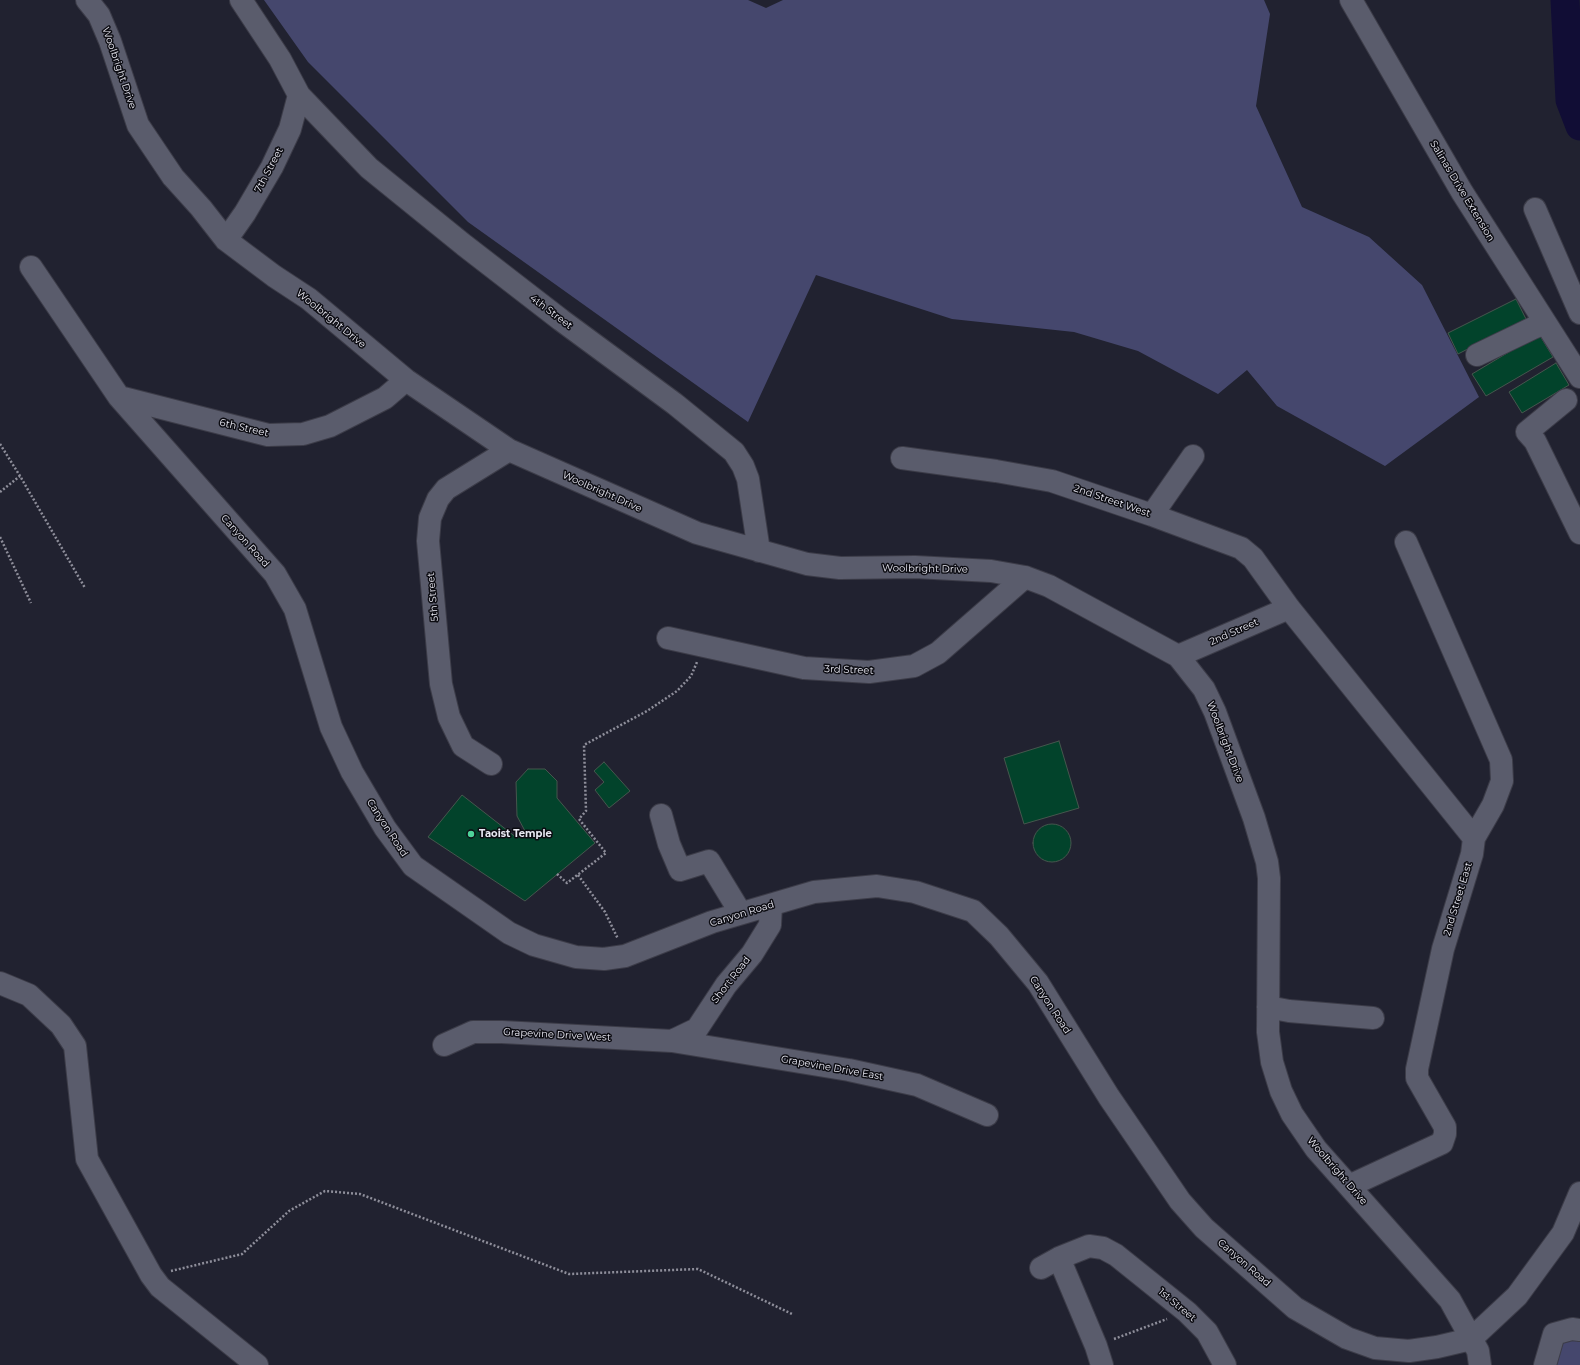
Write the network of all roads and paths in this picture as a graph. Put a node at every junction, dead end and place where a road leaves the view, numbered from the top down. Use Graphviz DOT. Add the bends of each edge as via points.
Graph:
graph roads {
  1 [pos="87,0"];
  2 [pos="241,0"];
  3 [pos="1351,0"];
  4 [pos="299,95"];
  5 [pos="1535,209"];
  6 [pos="226,240"];
  7 [pos="32,267"];
  8 [pos="1580,313"];
  9 [pos="1545,323"];
  10 [pos="1477,355"];
  11 [pos="1578,367"];
  12 [pos="406,380"];
  13 [pos="119,397"];
  14 [pos="1566,400"];
  15 [pos="0,444"];
  16 [pos="509,450"];
  17 [pos="1193,456"];
  18 [pos="902,458"];
  19 [pos="20,476"];
  20 [pos="0,492"];
  21 [pos="1152,515"];
  22 [pos="1580,533"];
  23 [pos="0,537"];
  24 [pos="1406,542"];
  25 [pos="759,551"];
  26 [pos="1024,577"];
  27 [pos="85,588"];
  28 [pos="32,603"];
  29 [pos="1289,608"];
  30 [pos="668,638"];
  31 [pos="704,645"];
  32 [pos="1178,656"];
  33 [pos="491,764"];
  34 [pos="661,815"];
  35 [pos="1474,838"];
  36 [pos="557,874"];
  37 [pos="578,875"];
  38 [pos="771,905"];
  39 [pos="740,912"];
  40 [pos="625,956"];
  41 [pos="0,983"];
  42 [pos="1268,1007"];
  43 [pos="1373,1018"];
  44 [pos="672,1041"];
  45 [pos="444,1045"];
  46 [pos="987,1115"];
  47 [pos="1349,1186"];
  48 [pos="1580,1193"];
  49 [pos="1059,1258"];
  50 [pos="1041,1268"];
  51 [pos="165,1272"];
  52 [pos="1187,1312"];
  53 [pos="792,1314"];
  54 [pos="1576,1329"];
  55 [pos="1471,1339"];
  56 [pos="1099,1355"];
  57 [pos="257,1365"];
  58 [pos="1225,1365"];
  59 [pos="1480,1365"];
  60 [pos="1545,1365"];
  1 -- 6 [label="street, Woolbright Drive" via="99,15 110,41 138,125 173,177"];
  2 -- 4 [label="street, 4th Street" via="280,58"];
  3 -- 9 [label="street, Salinas Drive Extension" via="1462,192"];
  4 -- 6 [label="street, 7th Street" via="290,128 272,167"];
  4 -- 25 [label="street, 4th Street" via="369,168 470,250 675,404 734,452 748,479"];
  5 -- 8 [label="street"];
  6 -- 12 [label="street, Woolbright Drive" via="309,299"];
  7 -- 13 [label="street, Canyon Road"];
  9 -- 10 [label="street"];
  9 -- 11 [label="street, Salinas Drive Extension"];
  12 -- 13 [label="street, 6th Street" via="385,398 330,426 303,434 268,435"];
  12 -- 16 [label="street, Woolbright Drive"];
  13 -- 40 [label="street, Canyon Road" via="275,574 295,609 331,727 352,772 385,828 413,866 509,932 534,945 576,957"];
  14 -- 22 [label="street" via="1527,432 1536,441"];
  15 -- 19 [label="path"];
  16 -- 25 [label="street, Woolbright Drive" via="697,533"];
  16 -- 33 [label="street, 5th Street" via="446,489 438,499 430,518 428,541 441,684 449,717 463,746"];
  17 -- 21 [label="street"];
  18 -- 21 [label="street, 2nd Street West" via="1052,481"];
  19 -- 20 [label="path"];
  19 -- 27 [label="path"];
  21 -- 29 [label="street, 2nd Street West" via="1241,548 1254,558"];
  23 -- 28 [label="path"];
  24 -- 35 [label="street" via="1501,760 1502,781 1494,805"];
  25 -- 26 [label="street, Woolbright Drive" via="807,564 840,568 915,567 991,571"];
  26 -- 31 [label="street, 3rd Street" via="938,653 914,666 869,672 804,668"];
  26 -- 32 [label="street, Woolbright Drive" via="1049,586"];
  29 -- 32 [label="street, 2nd Street"];
  29 -- 35 [label="street"];
  30 -- 31 [label="street, 3rd Street"];
  31 -- 37 [label="path" via="691,676 677,691 647,711 584,745 586,811 579,819 606,853"];
  32 -- 42 [label="street, Woolbright Drive" via="1204,689 1215,712 1254,818 1267,862"];
  34 -- 39 [label="street" via="680,870 709,861"];
  35 -- 47 [label="street, 2nd Street East" via="1472,854 1443,949 1417,1069 1417,1078 1445,1127 1442,1143"];
  36 -- 37 [label="path" via="567,883"];
  37 -- 40 [label="path" via="606,912"];
  38 -- 39 [label="street, Canyon Road"];
  38 -- 44 [label="street, Short Road" via="770,925 752,954 726,985 697,1029"];
  38 -- 55 [label="street, Canyon Road" via="814,892 877,886 914,892 973,911 999,936 1038,983 1109,1097 1180,1201 1204,1228 1296,1308 1347,1338 1375,1348 1409,1351"];
  39 -- 40 [label="street, Canyon Road"];
  41 -- 57 [label="street" via="29,995 61,1025 74,1046 87,1159 151,1275 160,1287"];
  42 -- 43 [label="street"];
  42 -- 47 [label="street, Woolbright Drive" via="1272,1062 1281,1091 1292,1114 1316,1149"];
  44 -- 45 [label="street, Grapevine Drive West" via="473,1032"];
  44 -- 46 [label="street, Grapevine Drive East" via="849,1070 917,1085"];
  47 -- 55 [label="street, Woolbright Drive" via="1450,1300"];
  48 -- 55 [label="street, Canyon Road" via="1562,1233 1517,1296"];
  49 -- 50 [label="street"];
  49 -- 52 [label="street, 1st Street" via="1089,1246 1102,1248 1116,1255"];
  49 -- 56 [label="street"];
  51 -- 53 [label="path" via="242,1254 289,1212 325,1191 360,1194 569,1274 698,1269"];
  52 -- 56 [label="path"];
  52 -- 58 [label="street, 1st Street" via="1207,1332"];
  54 -- 60 [label="street" via="1554,1334"];
  55 -- 59 [label="street, Woolbright Drive" via="1478,1352"];
}
